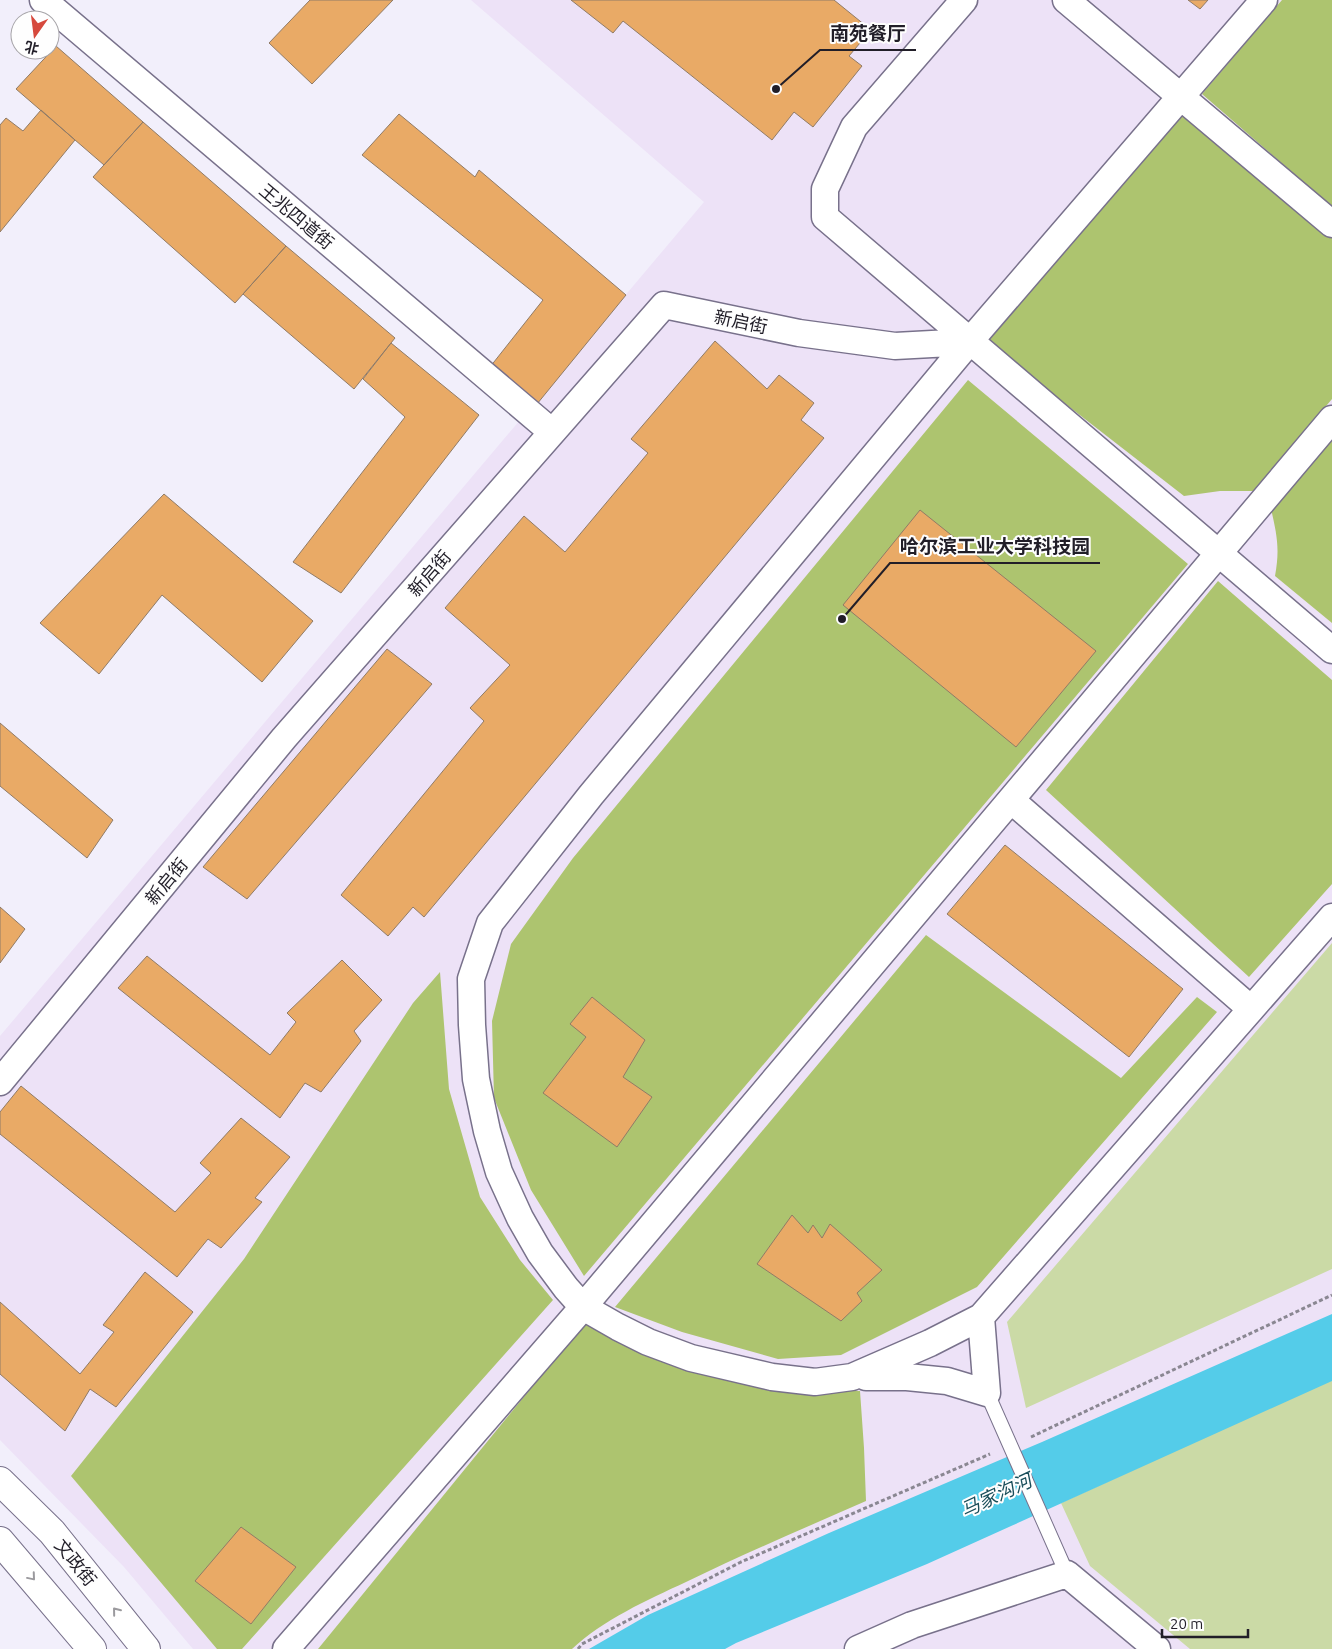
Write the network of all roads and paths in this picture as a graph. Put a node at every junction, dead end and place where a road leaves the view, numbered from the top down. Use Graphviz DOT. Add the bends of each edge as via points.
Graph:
graph roads {
  1 [pos="43,0"];
  2 [pos="964,0"];
  3 [pos="1066,0"];
  4 [pos="1264,0"];
  5 [pos="1181,96"];
  6 [pos="1332,224"];
  7 [pos="969,342"];
  8 [pos="1332,419"];
  9 [pos="552,432"];
  10 [pos="1218,554"];
  11 [pos="1332,650"];
  12 [pos="1011,800"];
  13 [pos="1332,917"];
  14 [pos="1251,1009"];
  15 [pos="0,1082"];
  16 [pos="1332,1295"];
  17 [pos="583,1307"];
  18 [pos="981,1317"];
  19 [pos="852,1377"];
  20 [pos="987,1393"];
  21 [pos="1028,1438"];
  22 [pos="995,1452"];
  23 [pos="0,1481"];
  24 [pos="0,1541"];
  25 [pos="1067,1574"];
  26 [pos="92,1649"];
  27 [pos="146,1649"];
  28 [pos="286,1649"];
  29 [pos="578,1649"];
  30 [pos="858,1649"];
  31 [pos="1157,1649"];
  1 -- 9 [label="street, 王兆四道街"];
  2 -- 7 [label="street" via="854,127 825,189 825,217"];
  3 -- 5 [label="street"];
  4 -- 5 [label="street"];
  5 -- 6 [label="street"];
  5 -- 7 [label="street"];
  7 -- 9 [label="street, 新启街" via="894,346 799,333 664,305"];
  7 -- 10 [label="street"];
  7 -- 17 [label="street" via="597,787 490,923 471,978 476,1079 487,1131 499,1172 520,1218 540,1253"];
  8 -- 10 [label="street"];
  9 -- 15 [label="street, 新启街" via="284,738"];
  10 -- 11 [label="street"];
  10 -- 12 [label="street"];
  12 -- 14 [label="street"];
  12 -- 17 [label="street"];
  13 -- 14 [label="street"];
  14 -- 18 [label="street"];
  16 -- 21 [label="path"];
  17 -- 19 [label="street" via="648,1342 732,1369 815,1382"];
  17 -- 28 [label="street"];
  18 -- 19 [label="street"];
  18 -- 20 [label="street"];
  19 -- 20 [label="street" via="907,1377 946,1382"];
  20 -- 25 [label="lane"];
  22 -- 29 [label="path" via="741,1562 582,1644"];
  27 -- 23 [label="main road, 文政街, one-way" via="52,1532"];
  24 -- 26 [label="main road, one-way"];
  25 -- 30 [label="street" via="912,1624"];
  25 -- 31 [label="street"];
}
